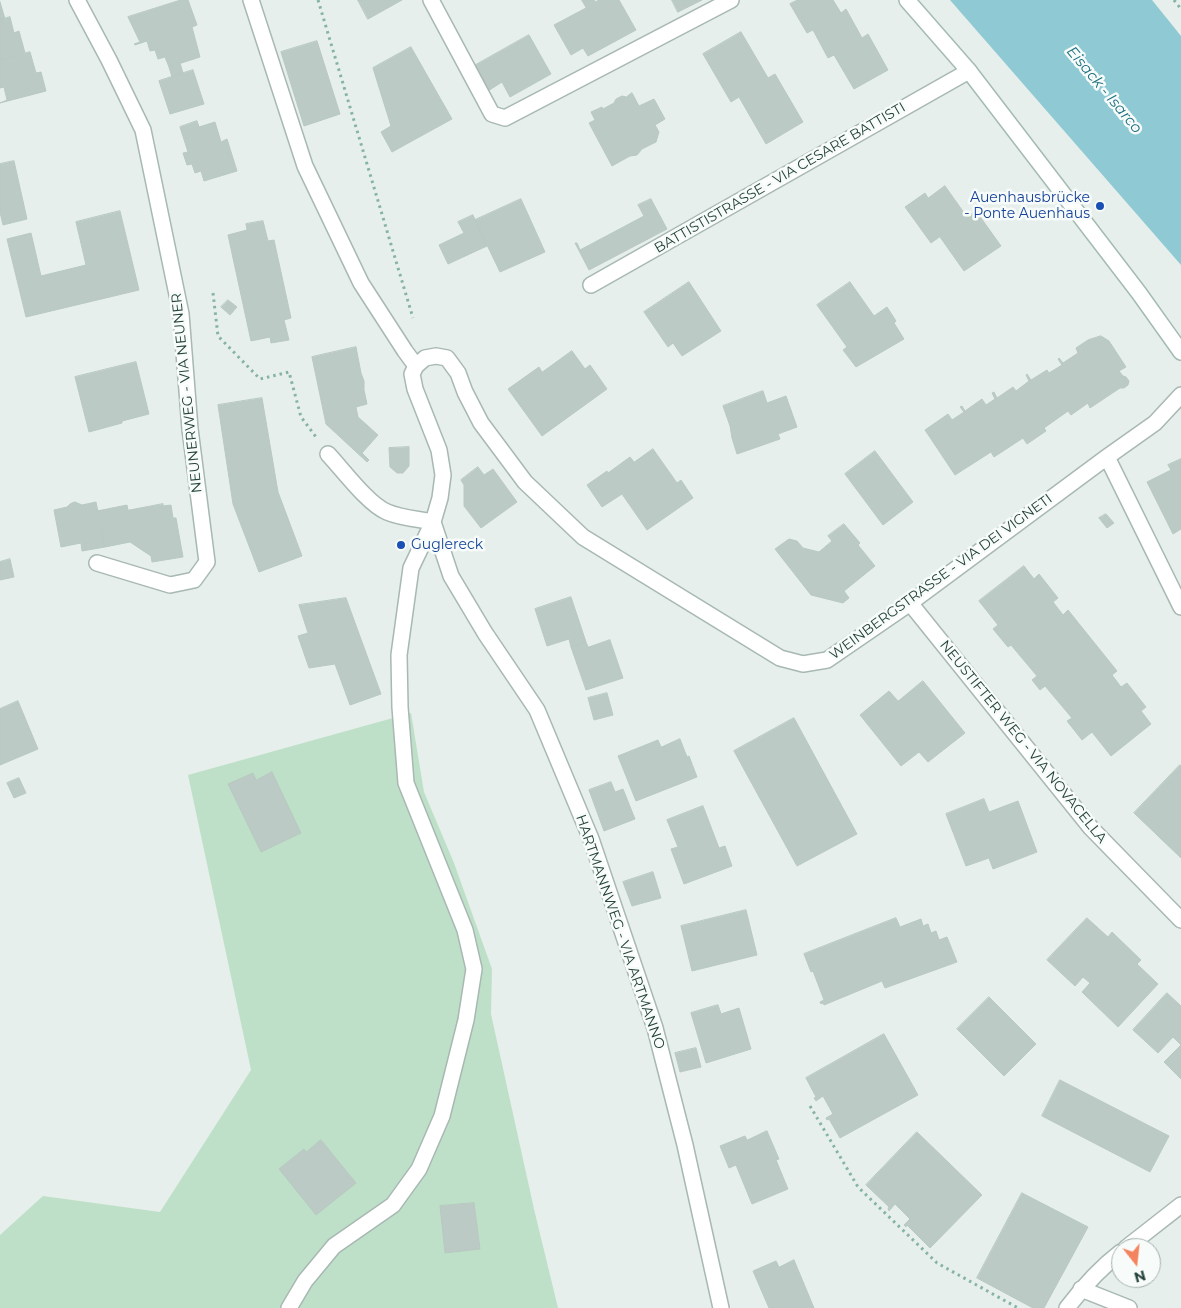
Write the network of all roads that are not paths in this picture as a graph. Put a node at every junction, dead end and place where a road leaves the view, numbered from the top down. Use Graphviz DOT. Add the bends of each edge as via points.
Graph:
graph roads {
  1 [pos="77,0"];
  2 [pos="251,0"];
  3 [pos="431,0"];
  4 [pos="731,0"];
  5 [pos="907,0"];
  6 [pos="969,71"];
  7 [pos="591,286"];
  8 [pos="1181,352"];
  9 [pos="416,366"];
  10 [pos="1181,396"];
  11 [pos="328,454"];
  12 [pos="1107,457"];
  13 [pos="433,522"];
  14 [pos="97,563"];
  15 [pos="910,603"];
  16 [pos="1181,607"];
  17 [pos="1181,920"];
  18 [pos="1181,1205"];
  19 [pos="1139,1238"];
  20 [pos="1111,1259"];
  21 [pos="1081,1289"];
  22 [pos="289,1308"];
  23 [pos="721,1308"];
  24 [pos="1067,1308"];
  25 [pos="1129,1308"];
  1 -- 14 [label="street, NEUNERWEG - VIA NEUNER" via="143,130 181,314 190,429 207,562 194,580 170,585"];
  2 -- 9 [label="street" via="305,166 362,283"];
  3 -- 4 [label="street" via="492,114 505,118"];
  5 -- 6 [label="street"];
  6 -- 7 [label="street, BATTISTISTRASSE - VIA CESARE BATTISTI"];
  6 -- 8 [label="street"];
  9 -- 13 [label="street" via="412,374 415,389 439,450 443,474"];
  9 -- 15 [label="street, WEINBERGSTRASSE - VIA DEI VIGNETI" via="425,358 447,358 458,373 481,423 525,482 583,537 780,658 804,664 827,660"];
  10 -- 12 [label="street, WEINBERGSTRASSE - VIA DEI VIGNETI" via="1155,423"];
  11 -- 13 [label="street" via="368,498 386,511"];
  12 -- 15 [label="street, WEINBERGSTRASSE - VIA DEI VIGNETI"];
  12 -- 16 [label="street"];
  13 -- 22 [label="street" via="411,568 399,655 400,707 406,784 465,930 474,969 466,1020 442,1116 419,1169 393,1205 334,1246"];
  13 -- 23 [label="street, HARTMANNWEG - VIA ARTMANNO" via="451,576 537,710 591,839 654,1028 685,1144"];
  15 -- 17 [label="street, NEUSTIFTER WEG - VIA NOVACELLA" via="1091,828"];
  18 -- 19 [label="street"];
  20 -- 21 [label="street"];
  21 -- 24 [label="street"];
  21 -- 25 [label="street"];
}
